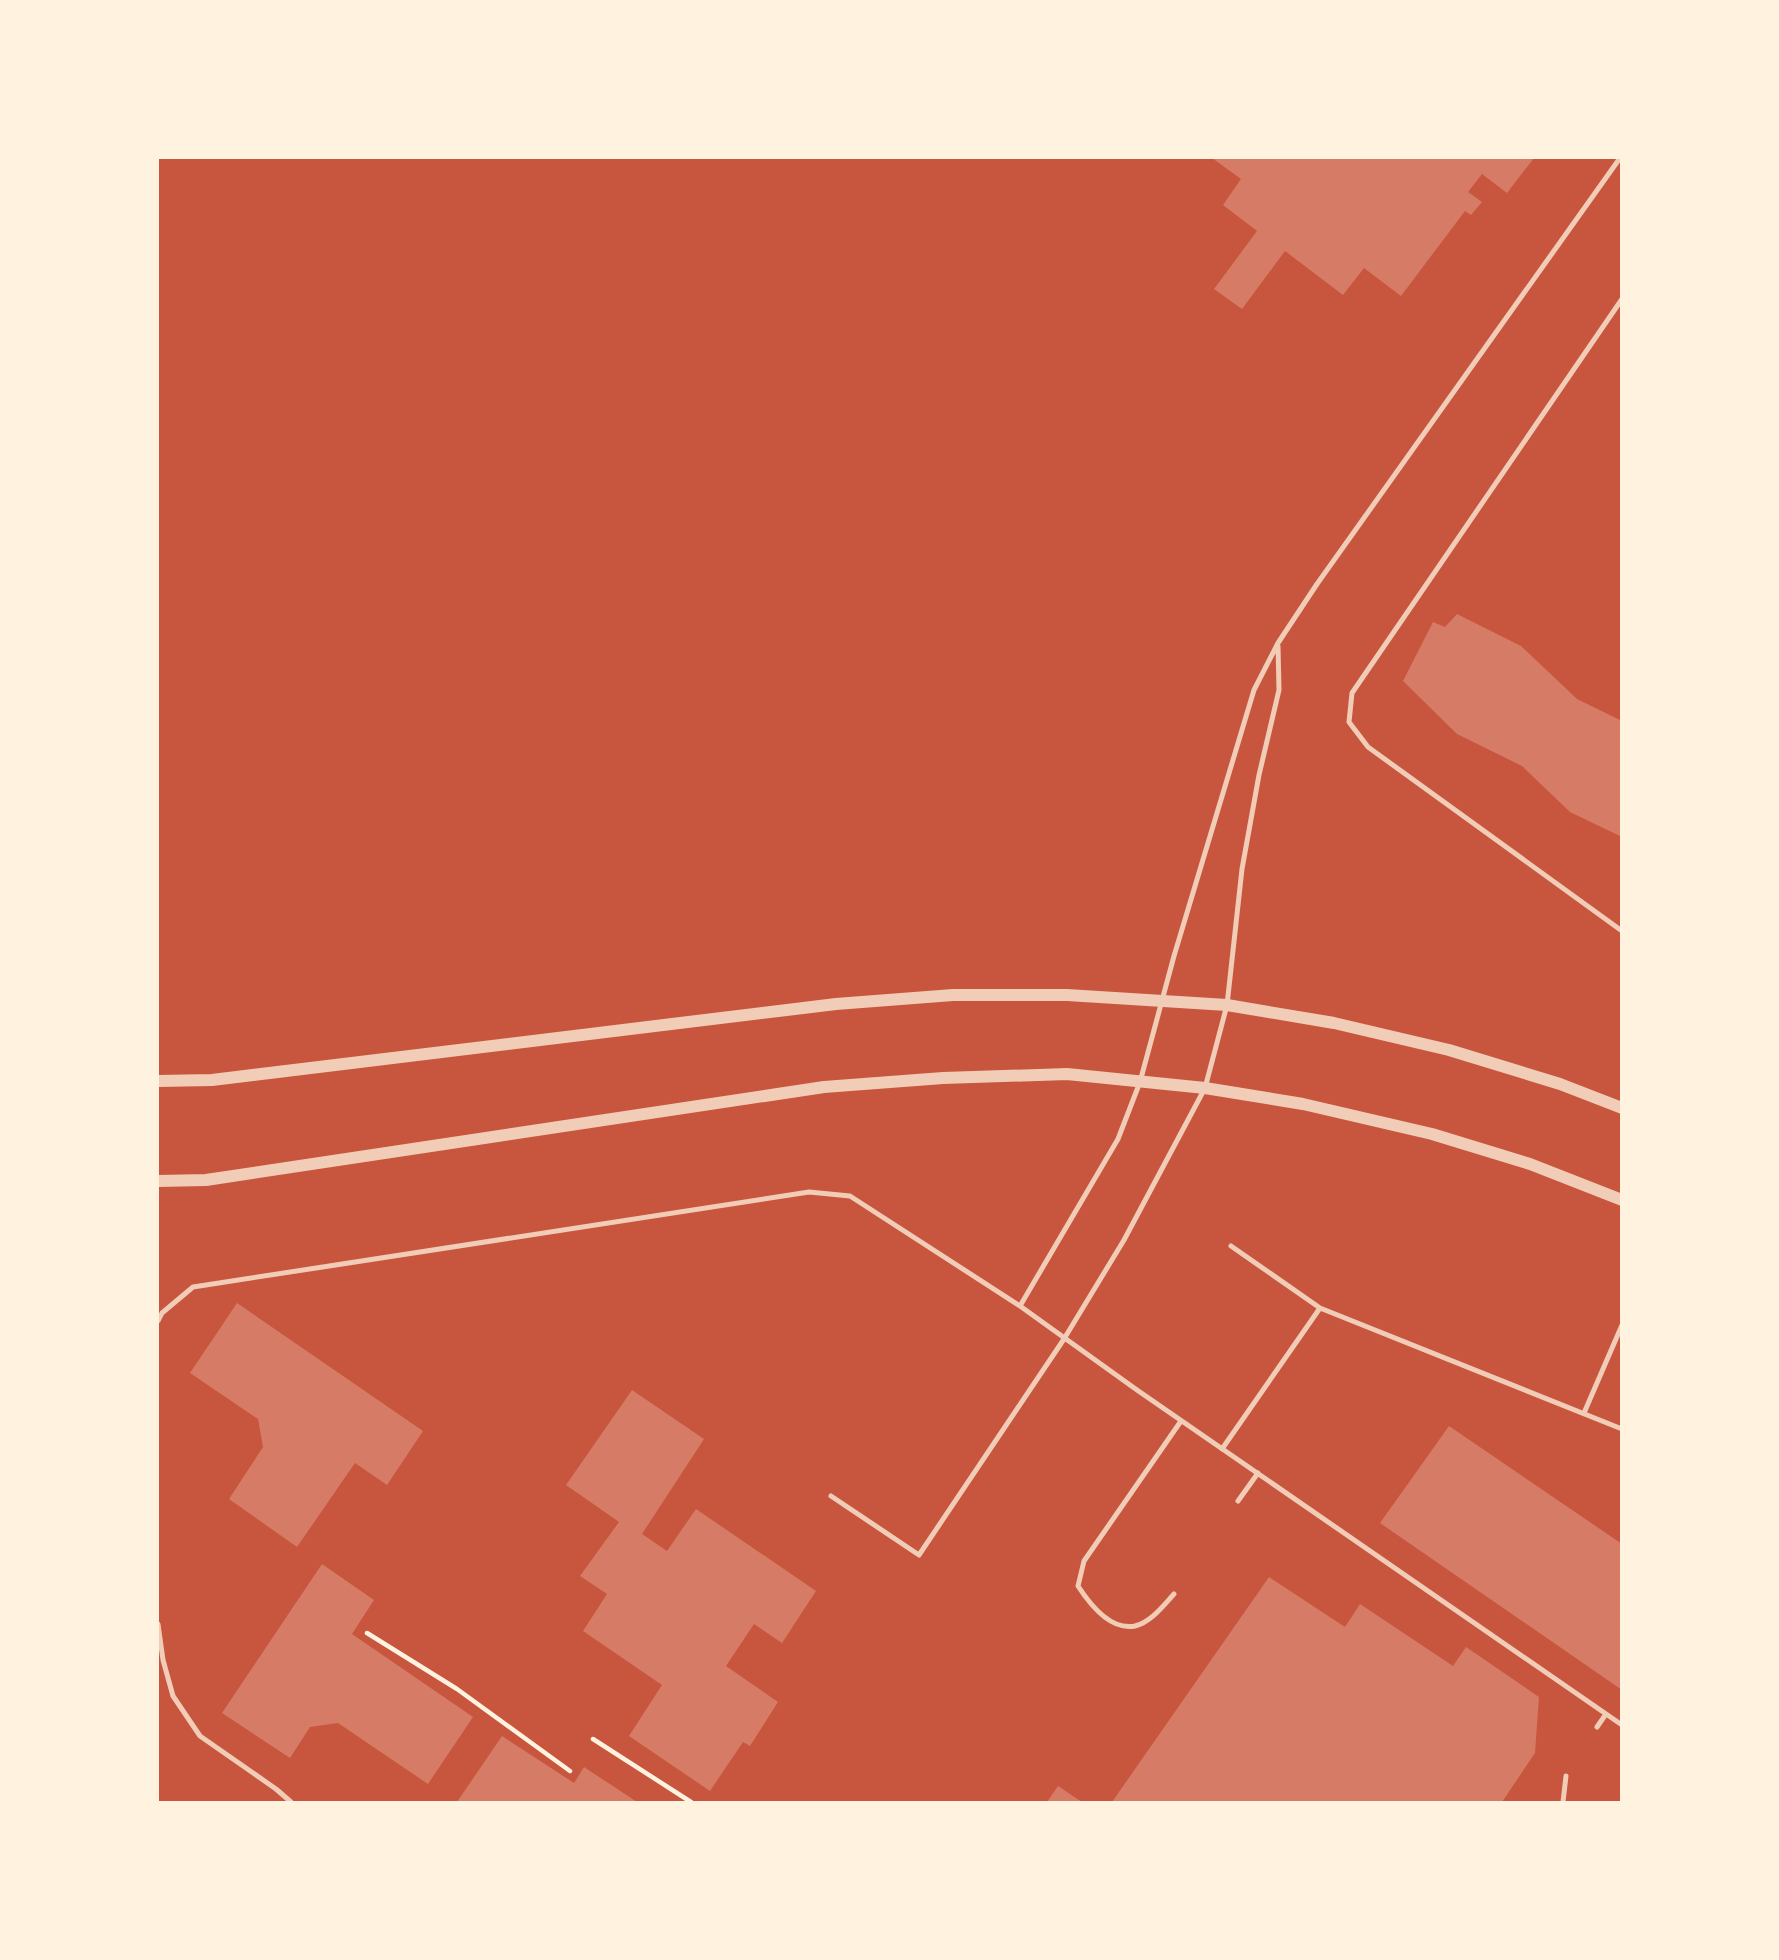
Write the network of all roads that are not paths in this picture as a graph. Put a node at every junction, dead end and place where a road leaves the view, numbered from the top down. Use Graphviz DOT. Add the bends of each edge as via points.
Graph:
graph roads {
  1 [pos="1620,158"];
  2 [pos="1622,299"];
  3 [pos="1278,643"];
  4 [pos="1622,931"];
  5 [pos="1161,1001"];
  6 [pos="1227,1005"];
  7 [pos="158,1081"];
  8 [pos="1140,1082"];
  9 [pos="1205,1088"];
  10 [pos="1620,1104"];
  11 [pos="158,1181"];
  12 [pos="1622,1200"];
  13 [pos="1231,1246"];
  14 [pos="1020,1306"];
  15 [pos="1320,1308"];
  16 [pos="158,1321"];
  17 [pos="1622,1325"];
  18 [pos="1064,1339"];
  19 [pos="1584,1413"];
  20 [pos="1181,1421"];
  21 [pos="1622,1429"];
  22 [pos="1222,1449"];
  23 [pos="1258,1474"];
  24 [pos="831,1496"];
  25 [pos="1238,1501"];
  26 [pos="1174,1594"];
  27 [pos="158,1624"];
  28 [pos="1606,1714"];
  29 [pos="1622,1725"];
  30 [pos="1597,1727"];
  31 [pos="1566,1776"];
  32 [pos="291,1802"];
  33 [pos="1563,1802"];
  1 -- 3 [label="lane"];
  2 -- 4 [label="lane" via="1352,693 1349,722 1368,747"];
  3 -- 5 [label="lane" via="1254,690"];
  3 -- 6 [label="lane" via="1279,690 1242,869"];
  5 -- 6 [label="street"];
  5 -- 7 [label="street" via="953,995 836,1004 226,1078"];
  5 -- 8 [label="lane"];
  6 -- 9 [label="lane"];
  6 -- 10 [label="street" via="1334,1023 1448,1050"];
  8 -- 9 [label="street"];
  8 -- 11 [label="street" via="1067,1074 943,1077 824,1087 206,1180"];
  8 -- 14 [label="lane" via="1118,1139"];
  9 -- 12 [label="street" via="1303,1104 1432,1135 1530,1164"];
  9 -- 18 [label="lane" via="1124,1240"];
  13 -- 15 [label="lane"];
  14 -- 16 [label="lane" via="850,1196 809,1192 193,1287"];
  14 -- 18 [label="lane"];
  15 -- 19 [label="lane"];
  15 -- 22 [label="lane"];
  17 -- 19 [label="lane"];
  18 -- 20 [label="lane"];
  18 -- 24 [label="lane" via="919,1555"];
  19 -- 21 [label="lane"];
  20 -- 22 [label="lane"];
  20 -- 26 [label="lane" via="1084,1561 1078,1586 1091,1606 1114,1623 1134,1626 1154,1616"];
  22 -- 23 [label="lane"];
  23 -- 25 [label="lane"];
  23 -- 28 [label="lane"];
  27 -- 32 [label="lane" via="173,1696 200,1736"];
  28 -- 29 [label="lane"];
  28 -- 30 [label="lane"];
  31 -- 33 [label="lane"];
}
